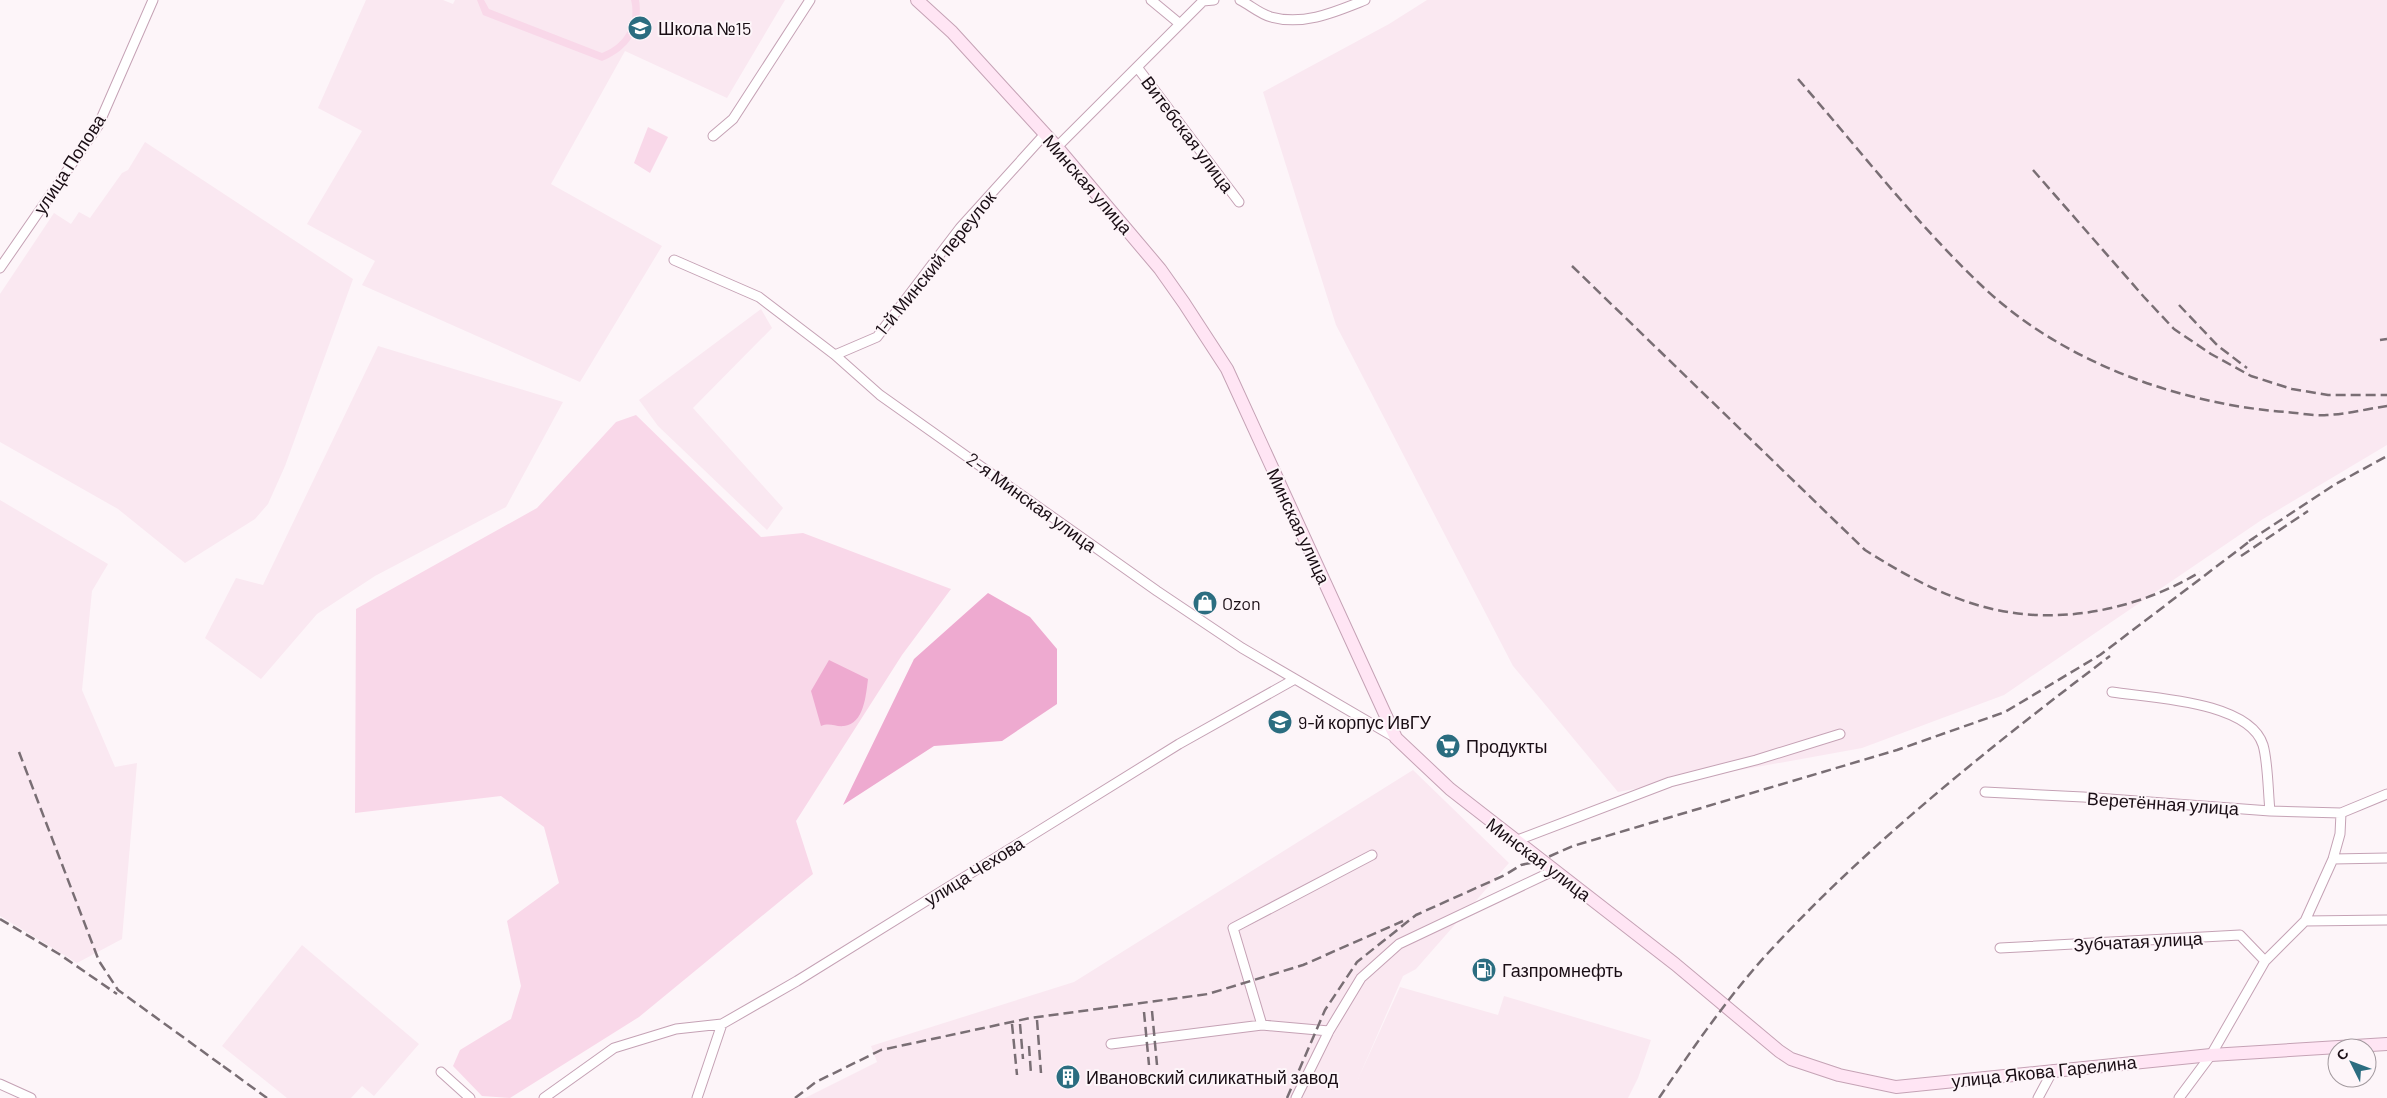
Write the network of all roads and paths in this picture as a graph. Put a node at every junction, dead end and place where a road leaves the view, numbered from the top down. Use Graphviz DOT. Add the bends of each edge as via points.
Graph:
graph roads {
  1 [pos="153,0"];
  2 [pos="810,0"];
  3 [pos="918,0"];
  4 [pos="1151,0"];
  5 [pos="1214,0"];
  6 [pos="1240,0"];
  7 [pos="1366,0"];
  8 [pos="1180,24"];
  9 [pos="1136,67"];
  10 [pos="1045,134"];
  11 [pos="714,136"];
  12 [pos="1057,147"];
  13 [pos="1238,202"];
  14 [pos="674,260"];
  15 [pos="0,268"];
  16 [pos="835,355"];
  17 [pos="1294,678"];
  18 [pos="2112,692"];
  19 [pos="1840,734"];
  20 [pos="1396,738"];
  21 [pos="1985,792"];
  22 [pos="2387,794"];
  23 [pos="2270,811"];
  24 [pos="2341,813"];
  25 [pos="1515,841"];
  26 [pos="1372,855"];
  27 [pos="2387,858"];
  28 [pos="2333,859"];
  29 [pos="1553,871"];
  30 [pos="2305,920"];
  31 [pos="2387,920"];
  32 [pos="2000,948"];
  33 [pos="2265,960"];
  34 [pos="1724,1005"];
  35 [pos="722,1024"];
  36 [pos="1262,1025"];
  37 [pos="1329,1031"];
  38 [pos="1112,1044"];
  39 [pos="2387,1044"];
  40 [pos="2211,1055"];
  41 [pos="2053,1070"];
  42 [pos="441,1072"];
  43 [pos="0,1084"];
  44 [pos="31,1098"];
  45 [pos="470,1098"];
  46 [pos="544,1098"];
  47 [pos="697,1098"];
  48 [pos="1296,1098"];
  49 [pos="2038,1098"];
  50 [pos="2179,1098"];
  1 -- 15 [label="street, улица Попова" via="98,126"];
  2 -- 11 [label="street" via="733,119"];
  3 -- 10 [label="main road, Минская улица" via="952,32"];
  4 -- 8 [label="street"];
  5 -- 8 [label="street" via="1203,1"];
  6 -- 7 [label="street" via="1269,16 1293,21 1326,16"];
  8 -- 9 [label="street"];
  9 -- 12 [label="street"];
  9 -- 13 [label="street, Витебская улица"];
  10 -- 12 [label="main road, Минская улица"];
  10 -- 16 [label="street, 1-й Минский переулок" via="960,228 877,337"];
  12 -- 20 [label="main road, Минская улица" via="1160,270 1227,369"];
  14 -- 16 [label="street, 2-я Минская улица" via="760,297"];
  16 -- 17 [label="street, 2-я Минская улица" via="880,395 1149,585 1242,648"];
  17 -- 20 [label="street, 2-я Минская улица"];
  17 -- 35 [label="street, улица Чехова" via="1179,744 797,981"];
  18 -- 23 [label="street" via="2205,706 2246,724 2263,745"];
  19 -- 25 [label="street" via="1670,782"];
  20 -- 25 [label="main road, Минская улица" via="1437,778"];
  21 -- 23 [label="street, Веретённая улица"];
  22 -- 24 [label="street"];
  23 -- 24 [label="street, Веретённая улица"];
  24 -- 28 [label="street" via="2340,834"];
  25 -- 29 [label="main road, Минская улица"];
  26 -- 36 [label="street" via="1233,928"];
  27 -- 28 [label="street"];
  28 -- 30 [label="street"];
  29 -- 34 [label="main road, Минская улица"];
  29 -- 37 [label="street" via="1399,944 1361,978"];
  30 -- 31 [label="street"];
  30 -- 33 [label="street"];
  32 -- 33 [label="street, Зубчатая улица" via="2240,935"];
  33 -- 40 [label="street"];
  34 -- 41 [label="main road, улица Якова Гарелина" via="1791,1059 1839,1075 1896,1087"];
  35 -- 46 [label="street" via="676,1029 614,1048"];
  35 -- 47 [label="street"];
  36 -- 37 [label="street"];
  36 -- 38 [label="street"];
  37 -- 48 [label="street"];
  39 -- 40 [label="main road, улица Якова Гарелина"];
  40 -- 41 [label="main road, улица Якова Гарелина"];
  40 -- 50 [label="street"];
  41 -- 49 [label="street"];
  42 -- 45 [label="street"];
  43 -- 44 [label="street"];
}
